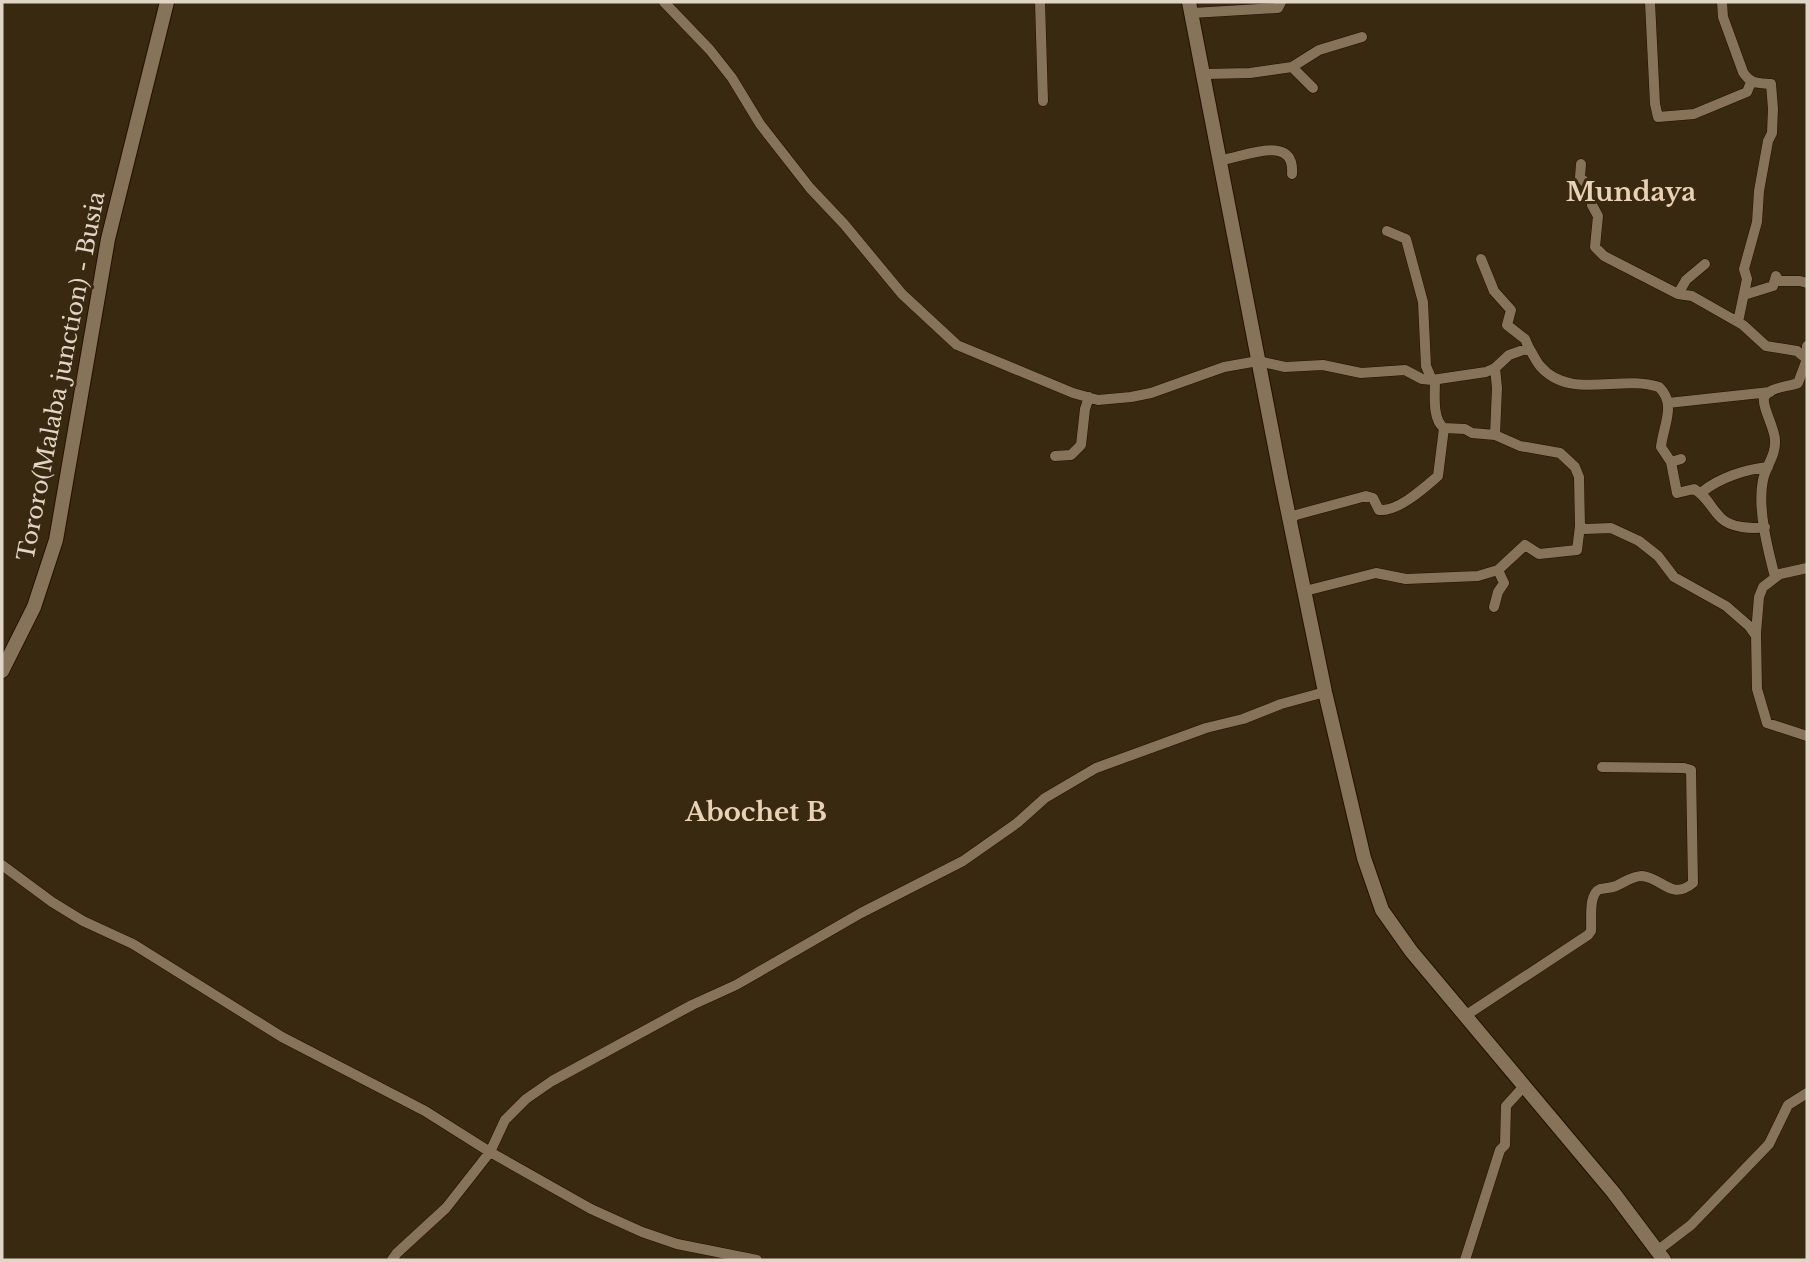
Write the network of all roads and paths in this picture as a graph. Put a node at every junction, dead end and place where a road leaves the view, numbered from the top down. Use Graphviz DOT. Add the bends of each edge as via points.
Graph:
graph roads {
  1 [pos="167,2"];
  2 [pos="664,2"];
  3 [pos="1040,2"];
  4 [pos="1281,2"];
  5 [pos="1650,2"];
  6 [pos="1722,2"];
  7 [pos="1191,8"];
  8 [pos="1362,37"];
  9 [pos="1292,66"];
  10 [pos="1205,74"];
  11 [pos="1751,82"];
  12 [pos="1313,88"];
  13 [pos="1043,101"];
  14 [pos="1221,160"];
  15 [pos="1581,164"];
  16 [pos="1292,174"];
  17 [pos="1387,231"];
  18 [pos="1481,259"];
  19 [pos="1705,264"];
  20 [pos="1807,283"];
  21 [pos="1678,294"];
  22 [pos="1744,295"];
  23 [pos="1738,322"];
  24 [pos="1807,346"];
  25 [pos="1529,348"];
  26 [pos="1807,359"];
  27 [pos="1258,361"];
  28 [pos="1495,368"];
  29 [pos="1434,380"];
  30 [pos="1770,392"];
  31 [pos="1089,397"];
  32 [pos="1668,403"];
  33 [pos="1444,428"];
  34 [pos="1495,435"];
  35 [pos="1055,456"];
  36 [pos="1768,467"];
  37 [pos="1702,492"];
  38 [pos="1290,520"];
  39 [pos="1580,526"];
  40 [pos="1765,527"];
  41 [pos="1807,568"];
  42 [pos="1498,570"];
  43 [pos="1775,577"];
  44 [pos="1305,592"];
  45 [pos="1494,607"];
  46 [pos="1756,637"];
  47 [pos="2,671"];
  48 [pos="1325,692"];
  49 [pos="1807,736"];
  50 [pos="1602,767"];
  51 [pos="2,865"];
  52 [pos="1465,1016"];
  53 [pos="1525,1085"];
  54 [pos="1807,1093"];
  55 [pos="490,1152"];
  56 [pos="1661,1256"];
  57 [pos="392,1260"];
  58 [pos="757,1260"];
  59 [pos="1465,1260"];
  1 -- 47 [label="main road, Tororo(Malaba junction) - Busia" via="108,239 56,540 34,607"];
  2 -- 31 [label="street" via="732,78 796,172 927,319 957,345"];
  3 -- 13 [label="street"];
  4 -- 7 [label="street" via="1278,8"];
  5 -- 11 [label="street" via="1658,117 1694,114 1747,92"];
  6 -- 11 [label="street" via="1742,72"];
  7 -- 10 [label="main road"];
  8 -- 9 [label="street" via="1319,50"];
  9 -- 10 [label="street"];
  9 -- 12 [label="street"];
  10 -- 14 [label="main road"];
  11 -- 22 [label="street" via="1771,84 1773,109 1757,222 1744,269"];
  14 -- 16 [label="street" via="1276,150 1287,155 1293,164"];
  14 -- 27 [label="main road"];
  15 -- 21 [label="street" via="1580,177 1593,191 1592,205 1598,216 1595,247 1612,261"];
  17 -- 29 [label="street" via="1406,239 1423,302 1426,366"];
  18 -- 25 [label="street" via="1493,291 1511,310 1507,325 1525,338"];
  19 -- 21 [label="street"];
  20 -- 22 [label="street" via="1779,281 1776,276 1773,286"];
  21 -- 23 [label="street" via="1692,296"];
  22 -- 23 [label="street"];
  23 -- 26 [label="street" via="1766,346 1797,351"];
  24 -- 26 [label="street"];
  25 -- 28 [label="street" via="1509,355"];
  25 -- 32 [label="street" via="1542,369 1567,384 1645,382 1663,389"];
  26 -- 30 [label="street" via="1798,383"];
  27 -- 29 [label="street" via="1285,367 1323,365 1361,373 1405,369"];
  27 -- 31 [label="street" via="1224,367 1141,395"];
  27 -- 38 [label="main road"];
  28 -- 29 [label="street"];
  28 -- 34 [label="street"];
  29 -- 33 [label="street" via="1438,424"];
  30 -- 32 [label="street"];
  30 -- 36 [label="street" via="1764,403 1776,444"];
  31 -- 35 [label="street" via="1081,445 1071,454"];
  32 -- 37 [label="street" via="1661,447 1676,461 1677,493"];
  33 -- 34 [label="street"];
  33 -- 38 [label="street" via="1438,476 1408,500 1379,510 1373,498 1366,496"];
  34 -- 39 [label="street" via="1520,446 1560,453 1576,467"];
  36 -- 37 [label="street" via="1746,471"];
  36 -- 40 [label="street" via="1762,487"];
  37 -- 40 [label="street" via="1722,519 1738,526"];
  38 -- 44 [label="main road"];
  39 -- 42 [label="street" via="1577,550 1539,555 1525,545"];
  39 -- 46 [label="street" via="1611,528 1639,541 1674,577 1726,606"];
  40 -- 43 [label="street"];
  41 -- 43 [label="street"];
  42 -- 44 [label="street" via="1478,576 1406,579 1376,573"];
  42 -- 45 [label="street" via="1504,583"];
  43 -- 46 [label="street" via="1759,597"];
  44 -- 48 [label="main road"];
  46 -- 49 [label="street" via="1757,689 1767,723"];
  48 -- 52 [label="main road" via="1364,858 1382,910"];
  48 -- 55 [label="street" via="1187,735 1096,768 1066,784 962,861 552,1081 505,1120"];
  50 -- 52 [label="street" via="1690,770 1693,883 1674,890 1645,876 1597,890 1588,935"];
  51 -- 55 [label="street" via="83,921 133,944 272,1031 425,1111"];
  52 -- 53 [label="main road"];
  53 -- 56 [label="main road"];
  53 -- 59 [label="street" via="1506,1106 1505,1145"];
  54 -- 56 [label="street" via="1788,1105 1769,1144"];
  55 -- 57 [label="street" via="446,1208"];
  55 -- 58 [label="street" via="642,1232"];
}
